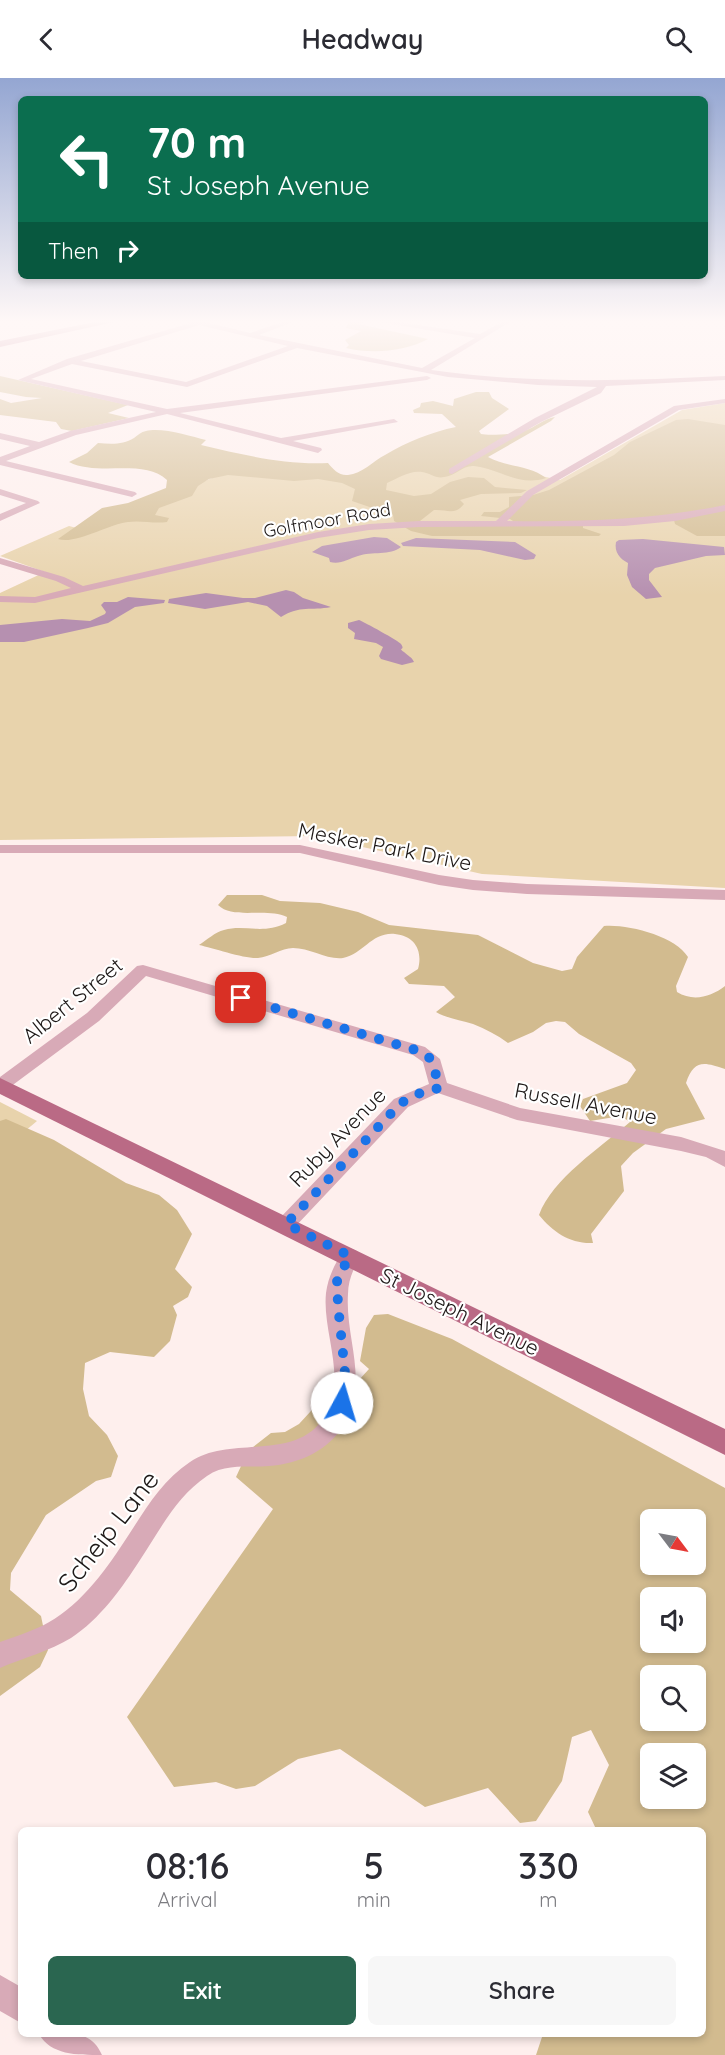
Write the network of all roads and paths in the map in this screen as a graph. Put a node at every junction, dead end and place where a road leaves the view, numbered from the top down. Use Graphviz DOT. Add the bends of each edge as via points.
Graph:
graph roads {
  1 [pos="163,411"];
  2 [pos="172,411"];
  3 [pos="556,411"];
  4 [pos="671,411"];
  5 [pos="166,412"];
  6 [pos="394,422"];
  7 [pos="0,435"];
  8 [pos="279,441"];
  9 [pos="39,445"];
  10 [pos="318,450"];
  11 [pos="0,461"];
  12 [pos="452,471"];
  13 [pos="0,492"];
  14 [pos="132,494"];
  15 [pos="725,508"];
  16 [pos="0,518"];
  17 [pos="500,523"];
  18 [pos="0,561"];
  19 [pos="81,589"];
  20 [pos="5,600"];
  21 [pos="0,849"];
  22 [pos="725,895"];
  23 [pos="0,1085"];
  24 [pos="440,1088"];
  25 [pos="721,1154"];
  26 [pos="286,1224"];
  27 [pos="350,1256"];
  28 [pos="725,1443"];
  29 [pos="0,1655"];
  30 [pos="0,1991"];
  31 [pos="18,2005"];
  32 [pos="60,2037"];
  33 [pos="86,2055"];
  1 -- 5 [label="street"];
  2 -- 5 [label="street"];
  3 -- 12 [label="street"];
  4 -- 17 [label="street" via="530,492"];
  5 -- 8 [label="street"];
  5 -- 9 [label="street" via="73,433"];
  6 -- 8 [label="street"];
  7 -- 9 [label="street"];
  8 -- 10 [label="street"];
  9 -- 11 [label="street"];
  11 -- 14 [label="street"];
  13 -- 16 [label="street" via="35,503"];
  15 -- 17 [label="street, Golfmoor Road" via="644,522"];
  17 -- 19 [label="street, Golfmoor Road" via="410,523 332,532"];
  18 -- 19 [label="street"];
  19 -- 20 [label="street, Golfmoor Road" via="35,600"];
  21 -- 22 [label="street, Mesker Park Drive" via="300,849 473,885"];
  23 -- 24 [label="street, Albert Street" via="72,1034 143,970 419,1051 433,1064"];
  23 -- 26 [label="main road, St Joseph Avenue"];
  24 -- 25 [label="street, Russell Avenue" via="543,1120 636,1134"];
  24 -- 26 [label="street, Ruby Avenue" via="401,1103"];
  26 -- 27 [label="main road, St Joseph Avenue"];
  27 -- 28 [label="main road, St Joseph Avenue"];
  27 -- 29 [label="street, Scheip Lane" via="337,1279 346,1383 330,1428 292,1453 229,1457 201,1467 165,1497 123,1565 73,1621"];
  30 -- 31 [label="street"];
  32 -- 33 [label="street"];
}
